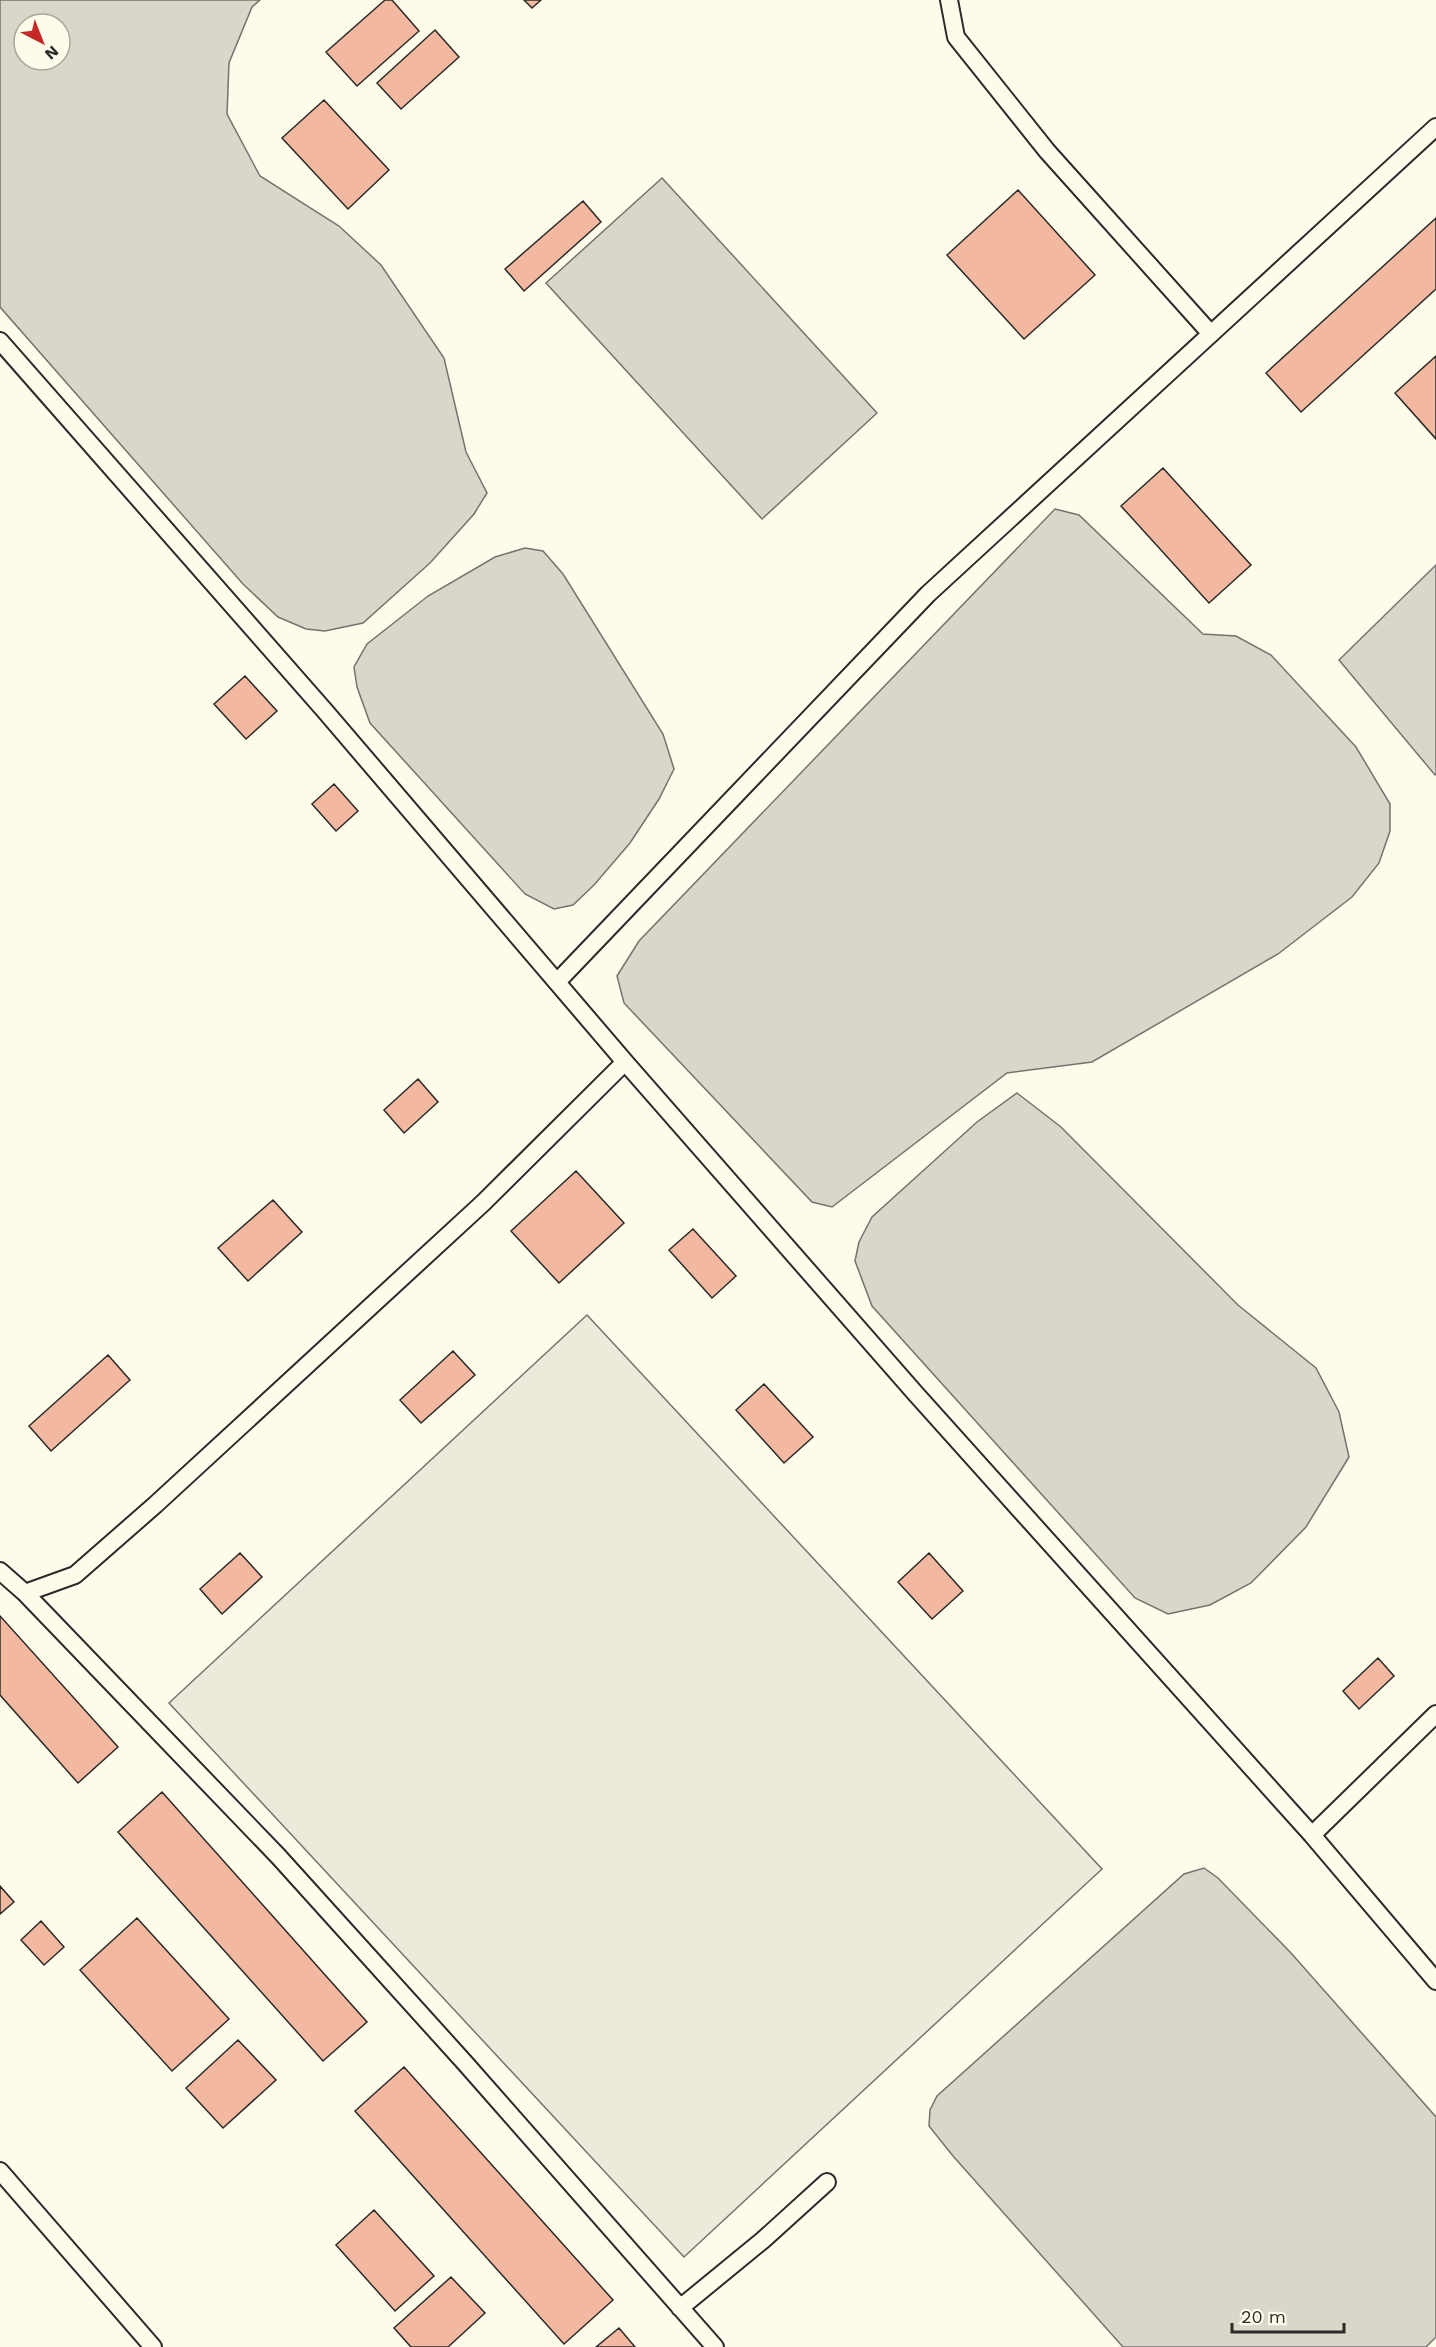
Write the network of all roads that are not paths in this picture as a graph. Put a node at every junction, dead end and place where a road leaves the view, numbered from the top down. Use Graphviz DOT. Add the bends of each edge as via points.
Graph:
graph roads {
  1 [pos="949,0"];
  2 [pos="1436,127"];
  3 [pos="1211,334"];
  4 [pos="0,341"];
  5 [pos="556,982"];
  6 [pos="625,1062"];
  7 [pos="0,1571"];
  8 [pos="25,1593"];
  9 [pos="1436,1714"];
  10 [pos="1312,1835"];
  11 [pos="1436,1981"];
  12 [pos="0,2171"];
  13 [pos="827,2182"];
  14 [pos="680,2308"];
  15 [pos="153,2347"];
  16 [pos="715,2347"];
  1 -- 3 [label="lane" via="956,37 1047,151"];
  2 -- 3 [label="lane"];
  3 -- 5 [label="lane" via="928,594"];
  4 -- 5 [label="lane" via="326,711"];
  5 -- 6 [label="lane"];
  6 -- 8 [label="lane" via="483,1203 155,1505 75,1575"];
  6 -- 10 [label="lane" via="915,1393"];
  7 -- 8 [label="lane"];
  8 -- 14 [label="lane" via="278,1856"];
  9 -- 10 [label="lane"];
  10 -- 11 [label="lane"];
  12 -- 15 [label="lane"];
  13 -- 14 [label="lane"];
  14 -- 16 [label="lane"];
}
